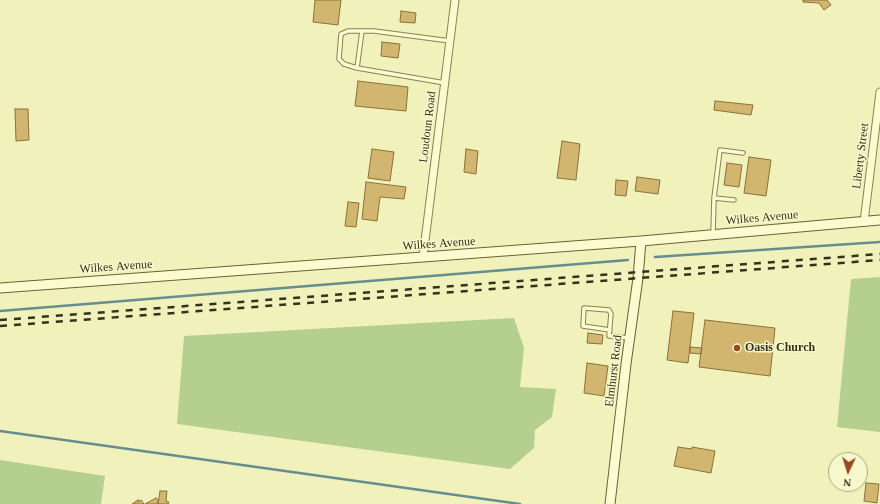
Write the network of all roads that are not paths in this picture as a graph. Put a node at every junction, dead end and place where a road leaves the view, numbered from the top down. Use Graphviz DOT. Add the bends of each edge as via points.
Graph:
graph roads {
  1 [pos="455,0"];
  2 [pos="362,31"];
  3 [pos="450,41"];
  4 [pos="357,68"];
  5 [pos="445,83"];
  6 [pos="880,92"];
  7 [pos="743,153"];
  8 [pos="714,198"];
  9 [pos="734,200"];
  10 [pos="880,220"];
  11 [pos="864,222"];
  12 [pos="713,234"];
  13 [pos="641,241"];
  14 [pos="423,257"];
  15 [pos="0,288"];
  16 [pos="610,330"];
  17 [pos="630,338"];
  18 [pos="610,504"];
  1 -- 3 [label="street, Loudoun Road"];
  2 -- 3 [label="lane"];
  2 -- 4 [label="lane"];
  2 -- 4 [label="lane" via="341,34 339,59 344,64"];
  3 -- 5 [label="street, Loudoun Road"];
  4 -- 5 [label="lane"];
  5 -- 14 [label="street, Loudoun Road"];
  6 -- 11 [label="street, Liberty Street"];
  7 -- 8 [label="lane" via="720,150"];
  8 -- 9 [label="lane"];
  8 -- 12 [label="lane"];
  10 -- 11 [label="main road, Wilkes Avenue"];
  11 -- 12 [label="main road, Wilkes Avenue"];
  12 -- 13 [label="main road, Wilkes Avenue"];
  13 -- 14 [label="main road, Wilkes Avenue"];
  13 -- 17 [label="main road, Elmhurst Road"];
  14 -- 15 [label="main road, Wilkes Avenue"];
  16 -- 16 [label="lane" via="609,310 584,308 583,326"];
  16 -- 17 [label="lane" via="609,336"];
  17 -- 18 [label="main road, Elmhurst Road"];
}
